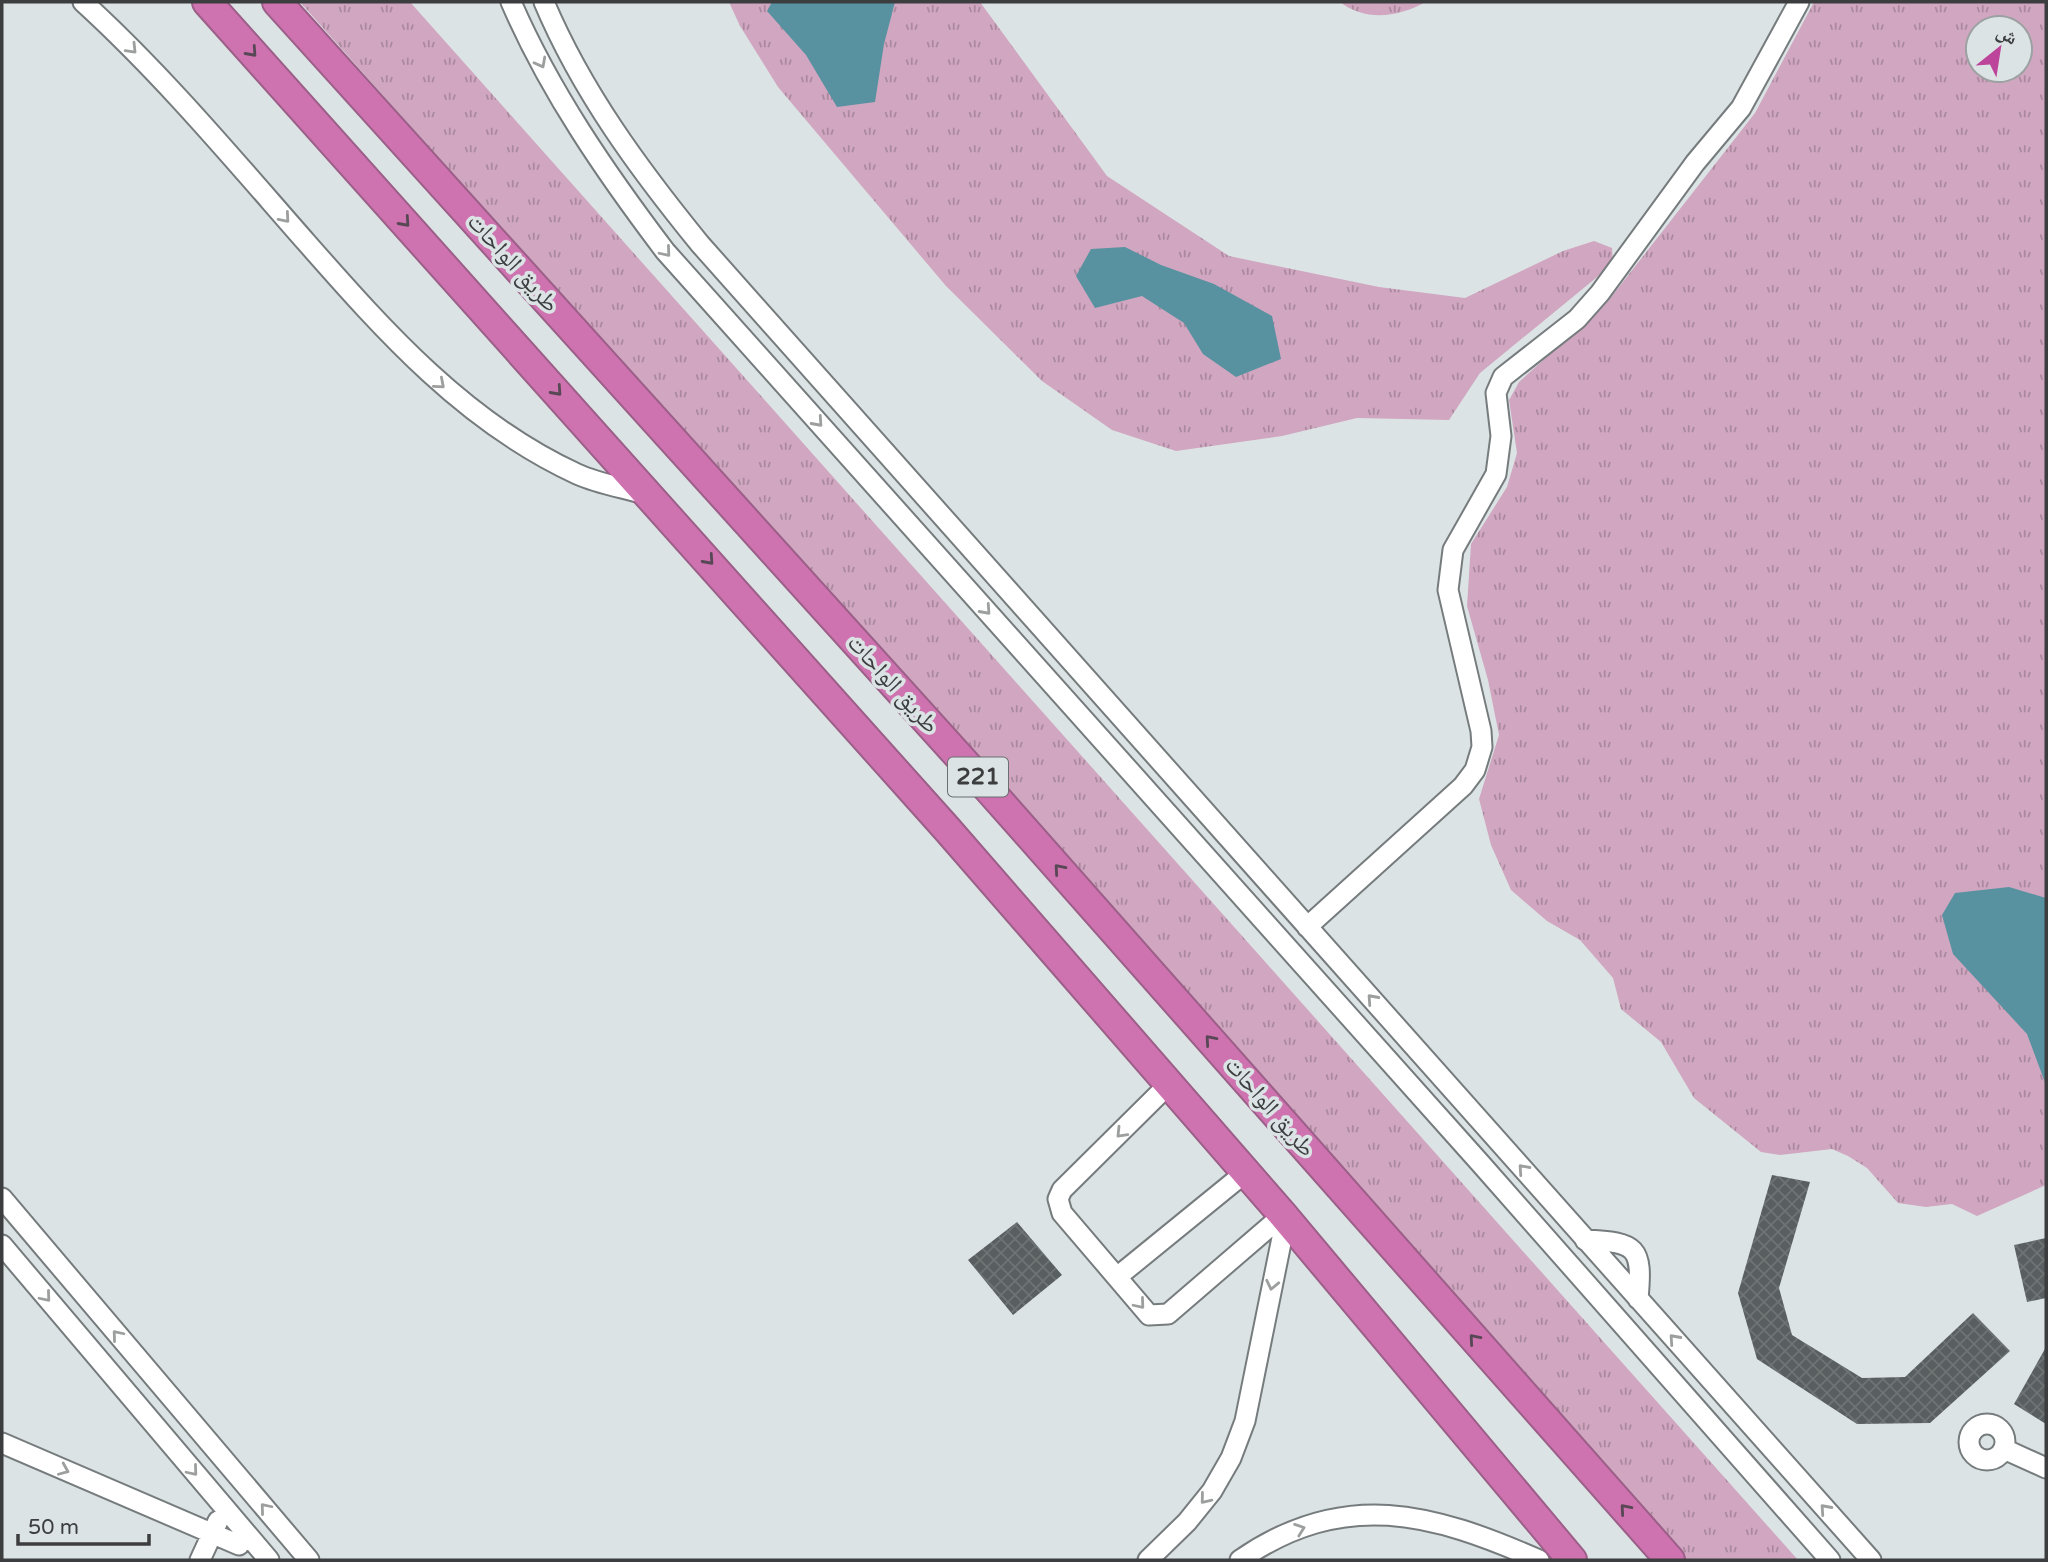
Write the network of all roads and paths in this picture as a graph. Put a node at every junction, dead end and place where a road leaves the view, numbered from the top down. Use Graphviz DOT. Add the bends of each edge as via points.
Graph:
graph roads {
  1 [pos="83,2"];
  2 [pos="207,2"];
  3 [pos="277,2"];
  4 [pos="510,2"];
  5 [pos="544,2"];
  6 [pos="1799,2"];
  7 [pos="651,496"];
  8 [pos="980,558"];
  9 [pos="958,579"];
  10 [pos="1307,927"];
  11 [pos="1169,1084"];
  12 [pos="1502,1146"];
  13 [pos="1481,1164"];
  14 [pos="1246,1172"];
  15 [pos="2,1198"];
  16 [pos="1285,1216"];
  17 [pos="1585,1240"];
  18 [pos="2,1245"];
  19 [pos="1117,1278"];
  20 [pos="1638,1299"];
  21 [pos="2,1443"];
  22 [pos="2004,1448"];
  23 [pos="2046,1468"];
  24 [pos="223,1507"];
  25 [pos="212,1533"];
  26 [pos="239,1546"];
  27 [pos="200,1560"];
  28 [pos="268,1560"];
  29 [pos="309,1560"];
  30 [pos="1148,1560"];
  31 [pos="1240,1560"];
  32 [pos="1539,1560"];
  33 [pos="1572,1560"];
  34 [pos="1670,1560"];
  35 [pos="1830,1560"];
  36 [pos="1871,1560"];
  1 -- 7 [label="street, one-way" via="187,106 379,325 439,383 542,457 580,476"];
  2 -- 7 [label="highway, 221, one-way"];
  34 -- 3 [label="highway, طريق الواحات / 221, one-way" via="992,793"];
  4 -- 9 [label="street, one-way" via="565,108 665,251"];
  5 -- 8 [label="street" via="560,40 637,167"];
  6 -- 10 [label="street" via="1741,108 1600,293 1577,319 1503,377 1496,393 1501,436 1496,474 1453,550 1448,590 1482,731 1475,769 1445,805"];
  7 -- 11 [label="highway, 221, one-way"];
  8 -- 9 [label="street"];
  8 -- 10 [label="street"];
  9 -- 13 [label="street, one-way"];
  12 -- 10 [label="street, one-way"];
  11 -- 14 [label="highway, 221"];
  11 -- 19 [label="street, one-way" via="1059,1194 1062,1213"];
  12 -- 13 [label="street"];
  17 -- 12 [label="street, one-way"];
  13 -- 35 [label="street"];
  14 -- 16 [label="highway, 221"];
  14 -- 19 [label="street"];
  29 -- 15 [label="street, one-way"];
  19 -- 16 [label="street, one-way" via="1149,1315 1168,1314"];
  16 -- 30 [label="street, one-way" via="1245,1421 1231,1458 1204,1502"];
  16 -- 33 [label="highway, 221"];
  17 -- 20 [label="street"];
  17 -- 20 [label="street" via="1620,1242 1634,1251 1641,1266"];
  18 -- 24 [label="street, one-way"];
  36 -- 20 [label="street, one-way"];
  21 -- 25 [label="street, one-way"];
  22 -- 23 [label="street"];
  24 -- 25 [label="street"];
  24 -- 26 [label="street"];
  25 -- 26 [label="street"];
  25 -- 27 [label="street"];
  26 -- 28 [label="street"];
  31 -- 32 [label="street, one-way" via="1307,1526 1386,1513 1474,1534"];
}
